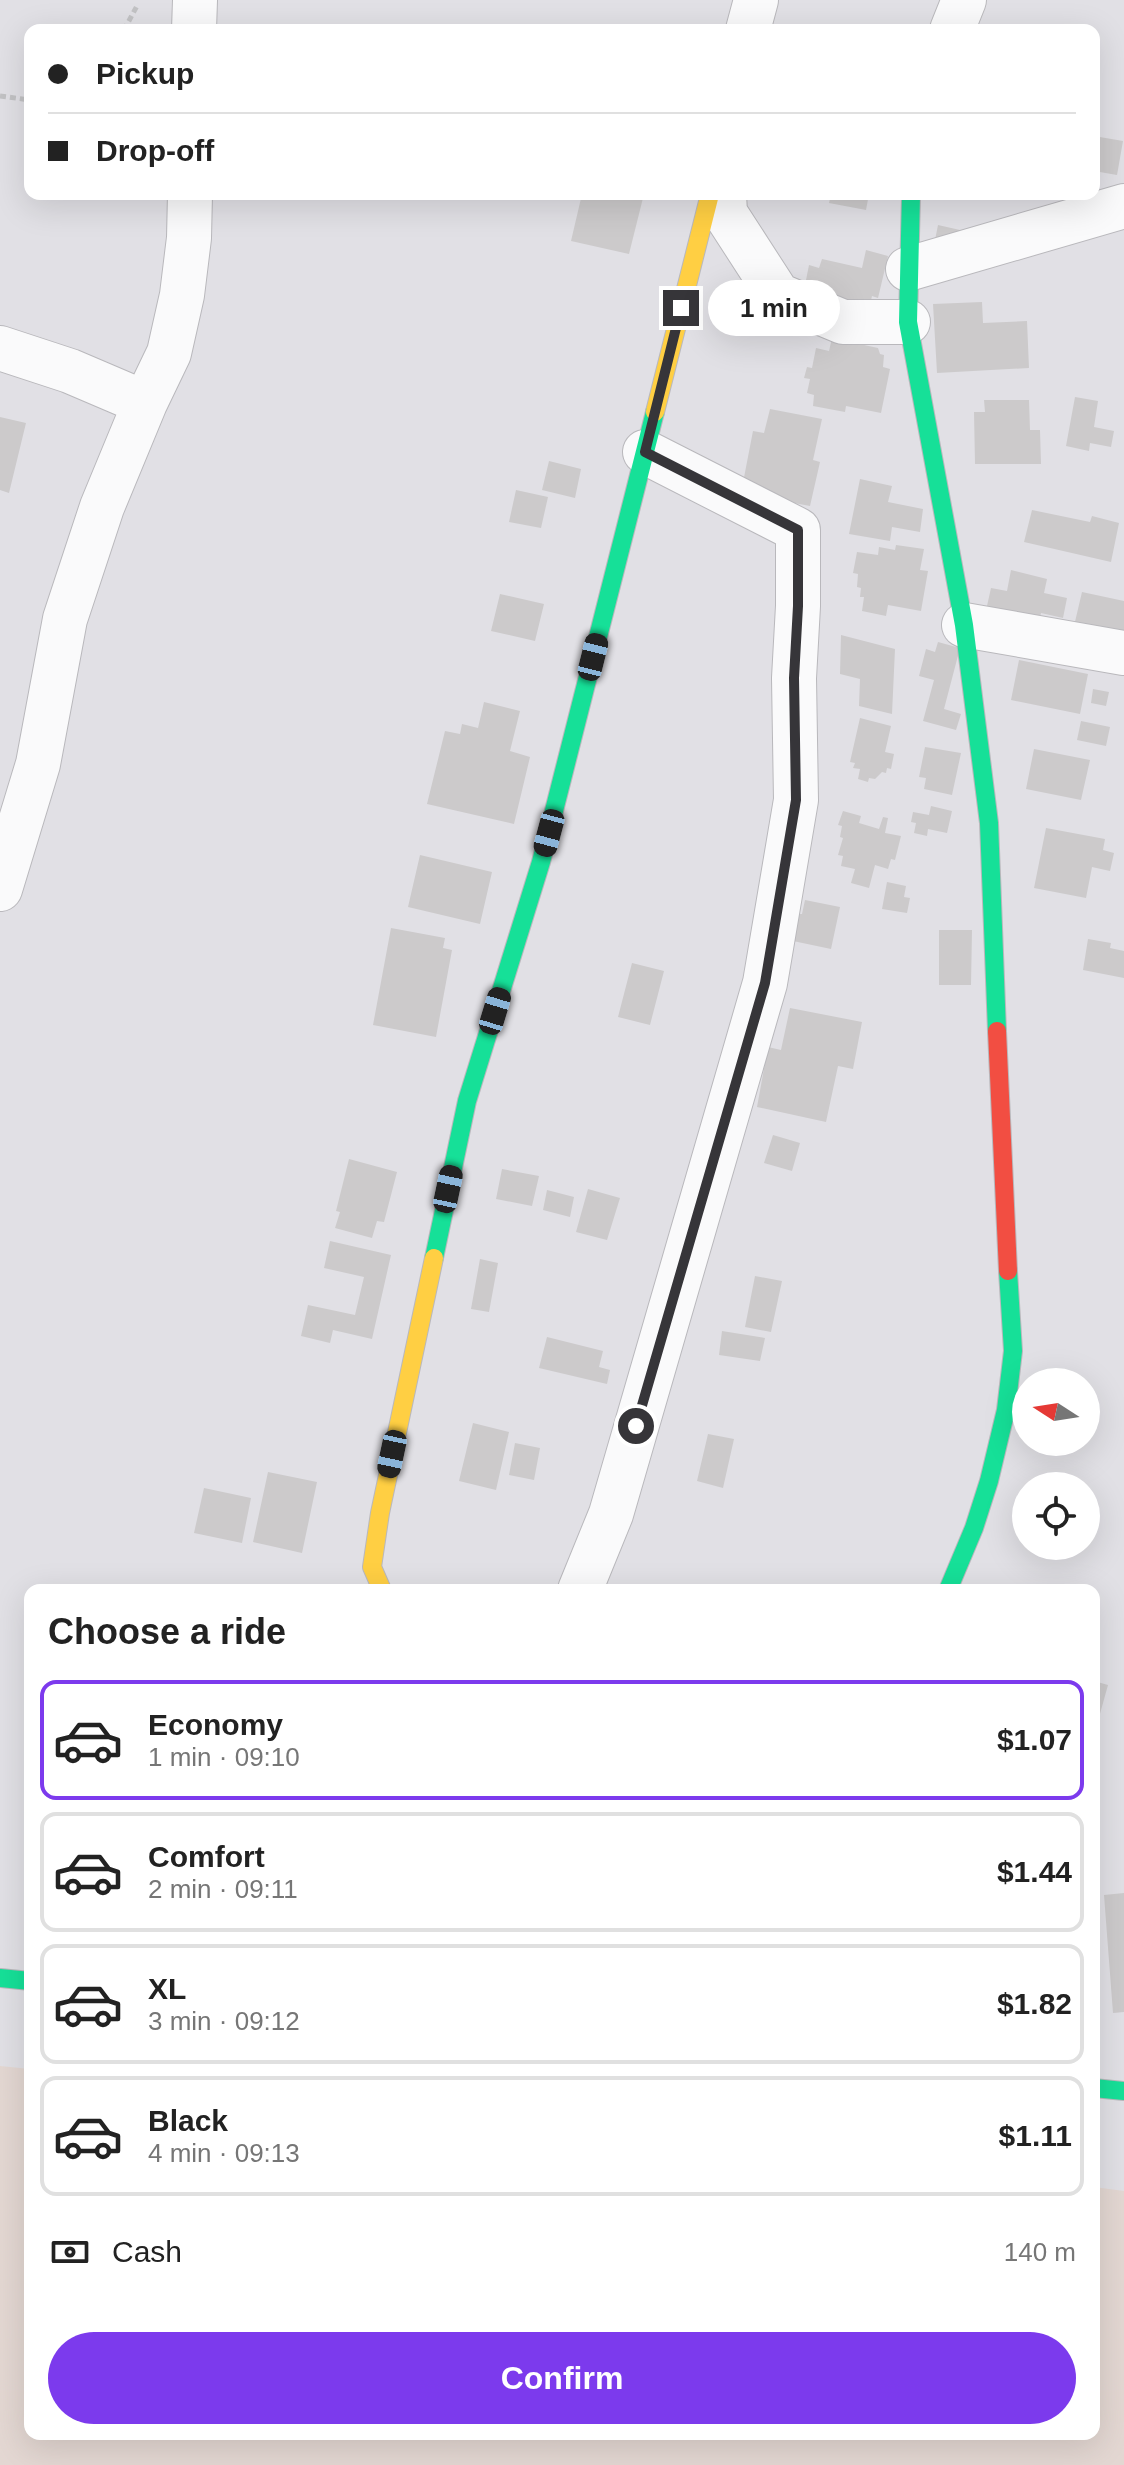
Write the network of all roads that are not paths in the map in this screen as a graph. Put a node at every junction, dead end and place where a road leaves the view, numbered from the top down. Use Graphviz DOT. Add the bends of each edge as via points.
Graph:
graph roads {
  1 [pos="195,0"];
  2 [pos="756,0"];
  3 [pos="964,0"];
  4 [pos="194,24"];
  5 [pos="750,24"];
  6 [pos="954,24"];
  7 [pos="190,200"];
  8 [pos="708,200"];
  9 [pos="724,200"];
  10 [pos="911,200"];
  11 [pos="1124,206"];
  12 [pos="908,269"];
  13 [pos="908,322"];
  14 [pos="0,348"];
  15 [pos="145,403"];
  16 [pos="645,452"];
  17 [pos="964,625"];
  18 [pos="1124,653"];
  19 [pos="0,889"];
  20 [pos="379,1584"];
  21 [pos="582,1584"];
  22 [pos="950,1584"];
  23 [pos="0,1978"];
  24 [pos="24,1980"];
  25 [pos="1100,2089"];
  26 [pos="1124,2091"];
  1 -- 4 [label="street"];
  2 -- 5 [label="street"];
  3 -- 6 [label="street"];
  7 -- 15 [label="street" via="182,295 169,353"];
  8 -- 16 [label="street"];
  9 -- 13 [label="street" via="725,213 778,295 843,322"];
  10 -- 12 [label="street"];
  11 -- 12 [label="street"];
  12 -- 13 [label="street"];
  13 -- 17 [label="street"];
  14 -- 15 [label="street"];
  15 -- 19 [label="street" via="102,507 65,619 38,764"];
  16 -- 20 [label="street" via="541,862 467,1101 380,1513 372,1567"];
  16 -- 21 [label="street" via="798,530 796,800 765,983 611,1514"];
  17 -- 18 [label="street"];
  17 -- 22 [label="street" via="989,823 1013,1351 989,1481"];
  23 -- 24 [label="street"];
  25 -- 26 [label="street"];
}
